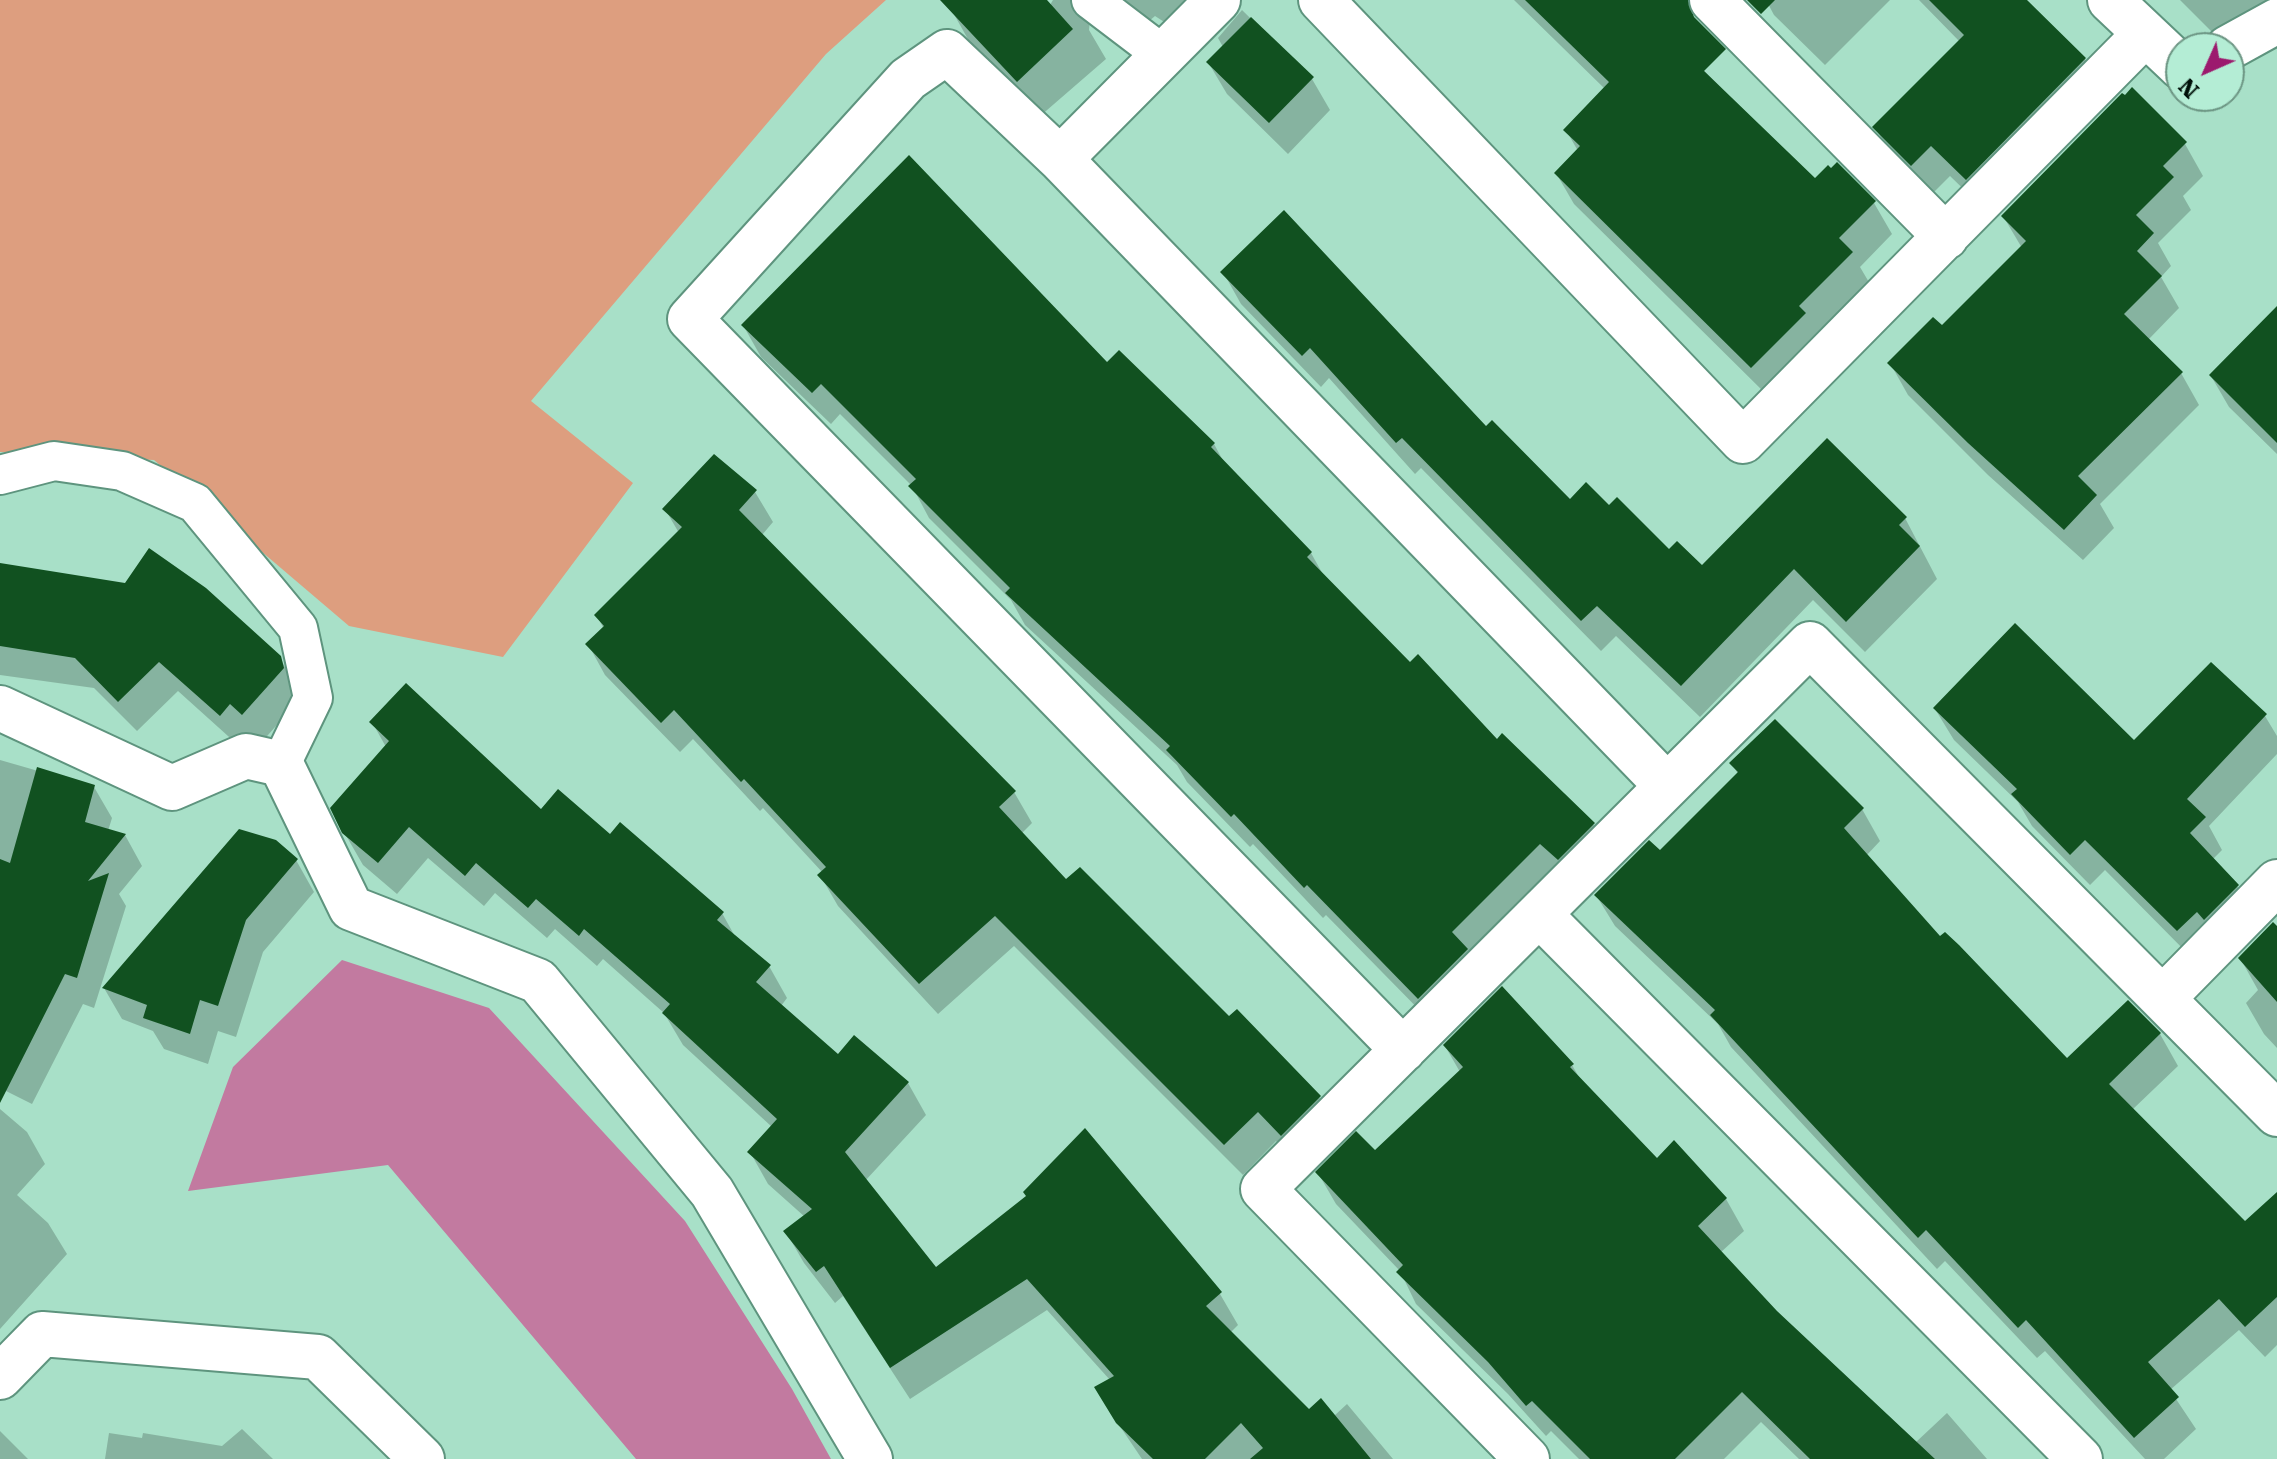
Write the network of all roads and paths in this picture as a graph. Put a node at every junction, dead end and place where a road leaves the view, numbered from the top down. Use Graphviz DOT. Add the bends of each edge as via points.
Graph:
graph roads {
  1 [pos="1091,0"];
  2 [pos="1218,0"];
  3 [pos="1321,0"];
  4 [pos="1712,0"];
  5 [pos="2110,0"];
  6 [pos="2277,21"];
  7 [pos="2145,34"];
  8 [pos="2245,39"];
  9 [pos="2165,52"];
  10 [pos="1162,54"];
  11 [pos="1060,159"];
  12 [pos="1946,237"];
  13 [pos="0,475"];
  14 [pos="0,708"];
  15 [pos="281,764"];
  16 [pos="1667,786"];
  17 [pos="2277,882"];
  18 [pos="1539,914"];
  19 [pos="2163,998"];
  20 [pos="1403,1050"];
  21 [pos="2277,1114"];
  22 [pos="0,1377"];
  23 [pos="422,1459"];
  24 [pos="870,1459"];
  25 [pos="1527,1459"];
  26 [pos="2080,1459"];
  1 -- 10 [label="lane"];
  2 -- 10 [label="street"];
  3 -- 12 [label="street" via="1743,441"];
  4 -- 12 [label="street"];
  5 -- 7 [label="street"];
  6 -- 8 [label="street"];
  7 -- 9 [label="street"];
  7 -- 12 [label="street"];
  10 -- 11 [label="street"];
  11 -- 16 [label="street"];
  11 -- 20 [label="street" via="947,52 908,79 690,319"];
  13 -- 15 [label="lane" via="54,461 122,471 195,503 298,628 313,698"];
  14 -- 15 [label="street" via="172,788 246,756"];
  15 -- 24 [label="street" via="351,908 538,981 712,1192"];
  16 -- 18 [label="street"];
  16 -- 19 [label="street" via="1810,644"];
  17 -- 19 [label="street"];
  18 -- 20 [label="street"];
  18 -- 26 [label="street"];
  19 -- 21 [label="street"];
  20 -- 25 [label="street" via="1263,1189"];
  22 -- 23 [label="street" via="42,1334 318,1357"];
}
